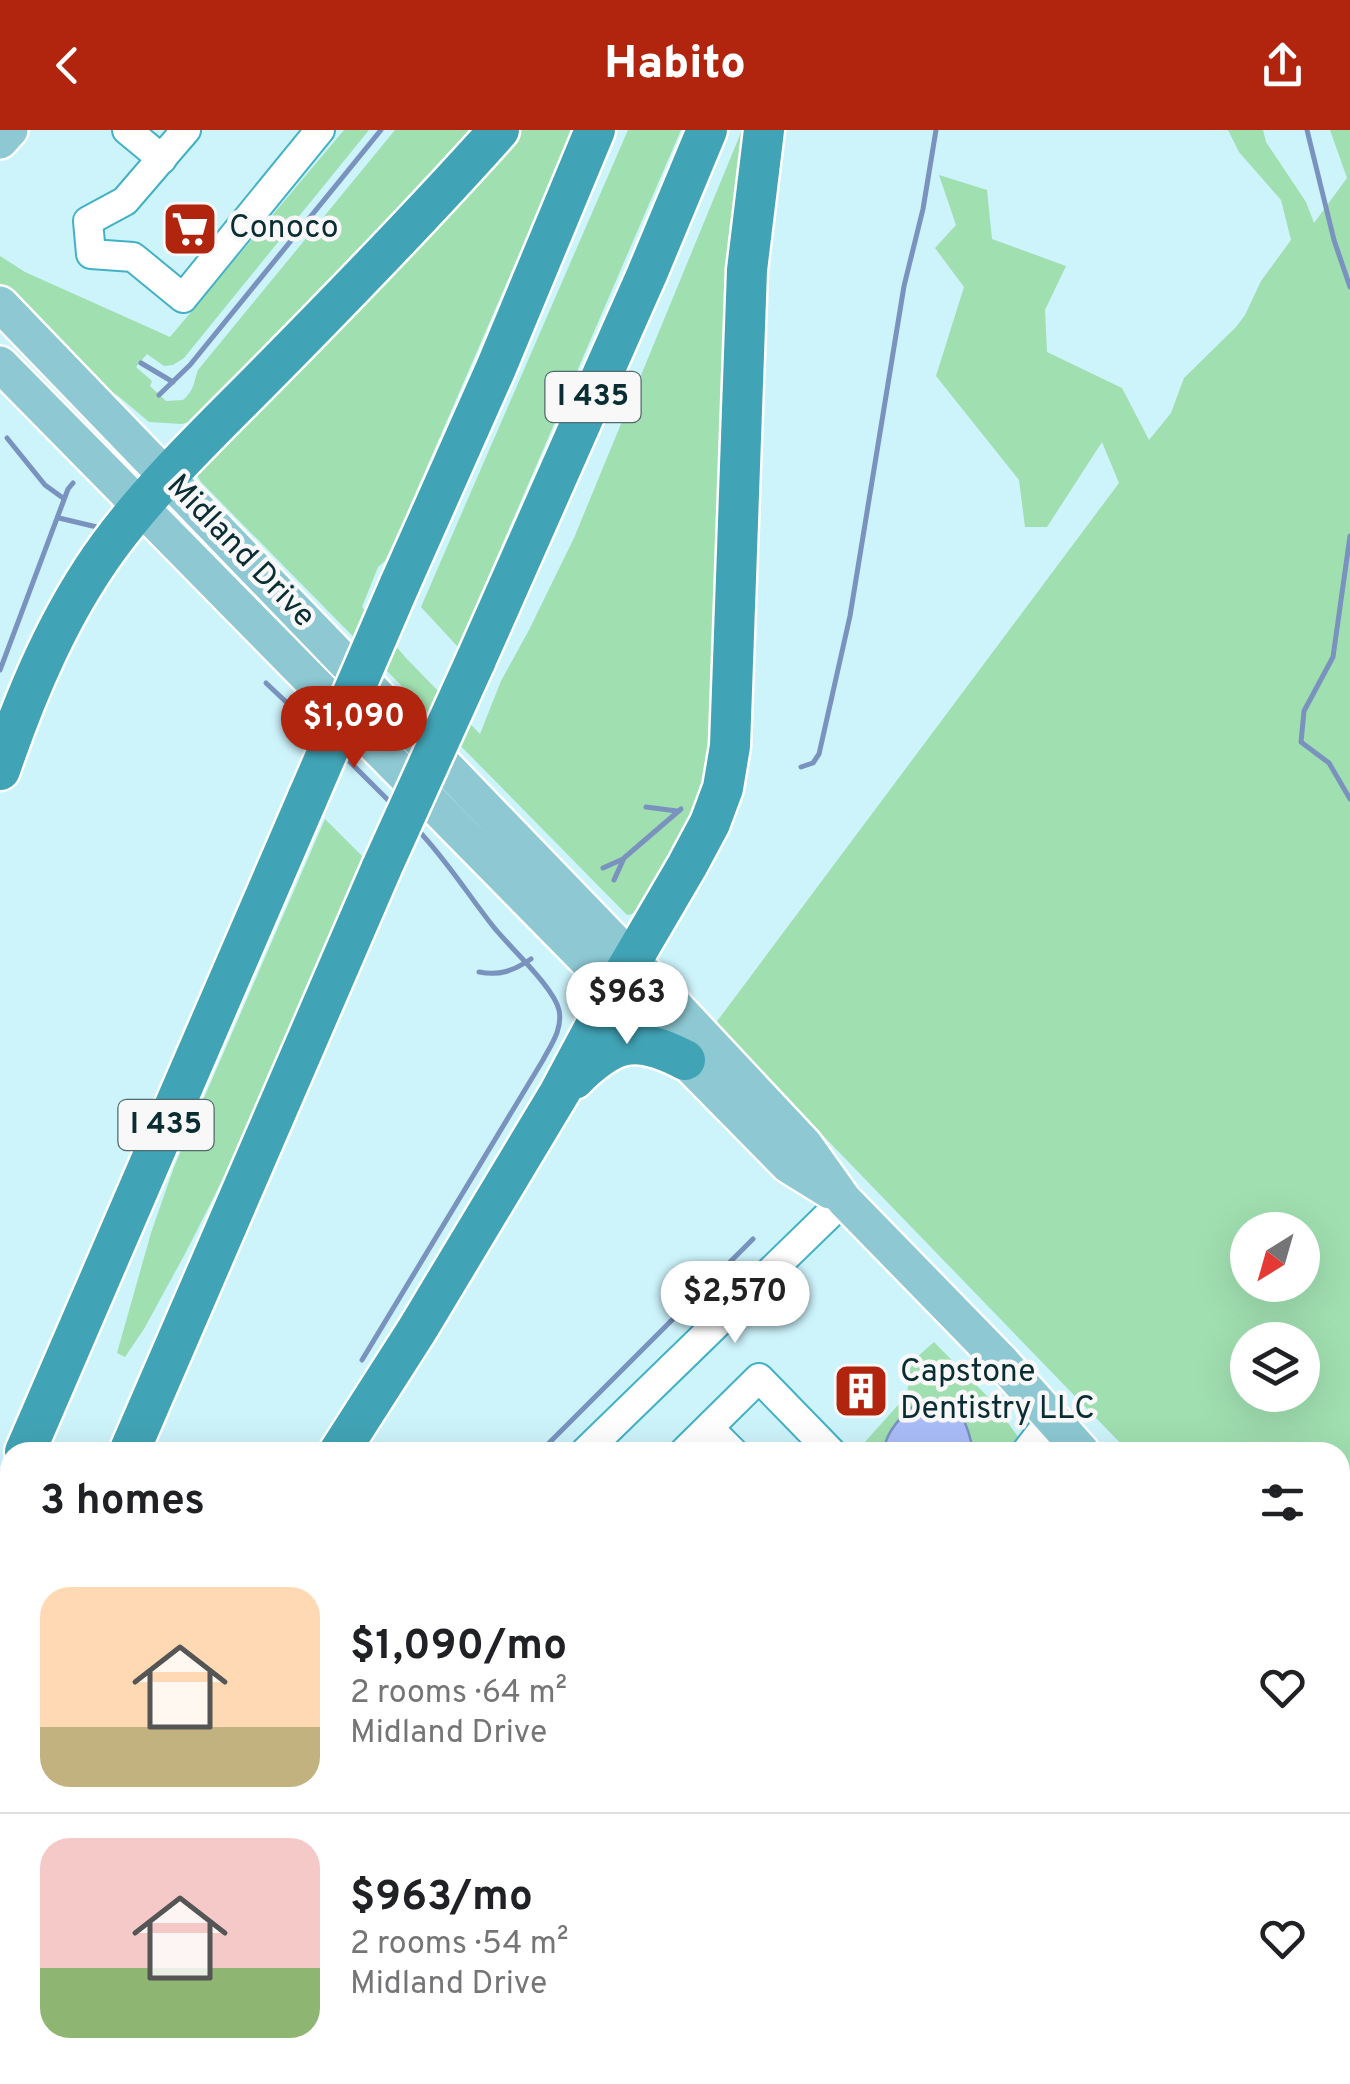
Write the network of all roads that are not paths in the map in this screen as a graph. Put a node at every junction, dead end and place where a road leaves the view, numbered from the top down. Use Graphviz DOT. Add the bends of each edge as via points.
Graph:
graph roads {
  1 [pos="10,130"];
  2 [pos="126,130"];
  3 [pos="186,130"];
  4 [pos="320,130"];
  5 [pos="499,130"];
  6 [pos="595,130"];
  7 [pos="707,130"];
  8 [pos="764,130"];
  9 [pos="0,140"];
  10 [pos="162,159"];
  11 [pos="0,304"];
  12 [pos="0,364"];
  13 [pos="166,476"];
  14 [pos="139,508"];
  15 [pos="0,770"];
  16 [pos="624,974"];
  17 [pos="685,1060"];
  18 [pos="560,1092"];
  19 [pos="844,1200"];
  20 [pos="710,1428"];
  21 [pos="1064,1440"];
  22 [pos="29,1442"];
  23 [pos="134,1442"];
  24 [pos="345,1442"];
  25 [pos="599,1442"];
  26 [pos="695,1442"];
  27 [pos="723,1442"];
  28 [pos="821,1442"];
  1 -- 9 [label="main road"];
  2 -- 10 [label="street"];
  3 -- 10 [label="street"];
  4 -- 10 [label="street" via="183,298 133,256 91,254 88,221 125,201"];
  5 -- 13 [label="highway"];
  6 -- 22 [label="highway, I 435, bridge"];
  7 -- 23 [label="highway, I 435, bridge"];
  8 -- 16 [label="highway" via="746,270 730,746 710,823"];
  11 -- 13 [label="main road, Midland Drive"];
  12 -- 14 [label="main road, Midland Drive"];
  13 -- 14 [label="highway"];
  13 -- 16 [label="main road, Midland Drive"];
  14 -- 15 [label="highway" via="61,625"];
  14 -- 16 [label="main road, Midland Drive"];
  16 -- 17 [label="main road, Midland Drive"];
  16 -- 18 [label="highway"];
  16 -- 19 [label="main road, Midland Drive" via="805,1145"];
  17 -- 18 [label="highway" via="645,1044 616,1047"];
  17 -- 19 [label="main road, Midland Drive" via="788,1165"];
  18 -- 24 [label="highway"];
  19 -- 21 [label="main road, Midland Drive" via="1000,1361"];
  19 -- 25 [label="street"];
  20 -- 26 [label="street"];
  20 -- 27 [label="street"];
  20 -- 28 [label="street" via="759,1378"];
}
